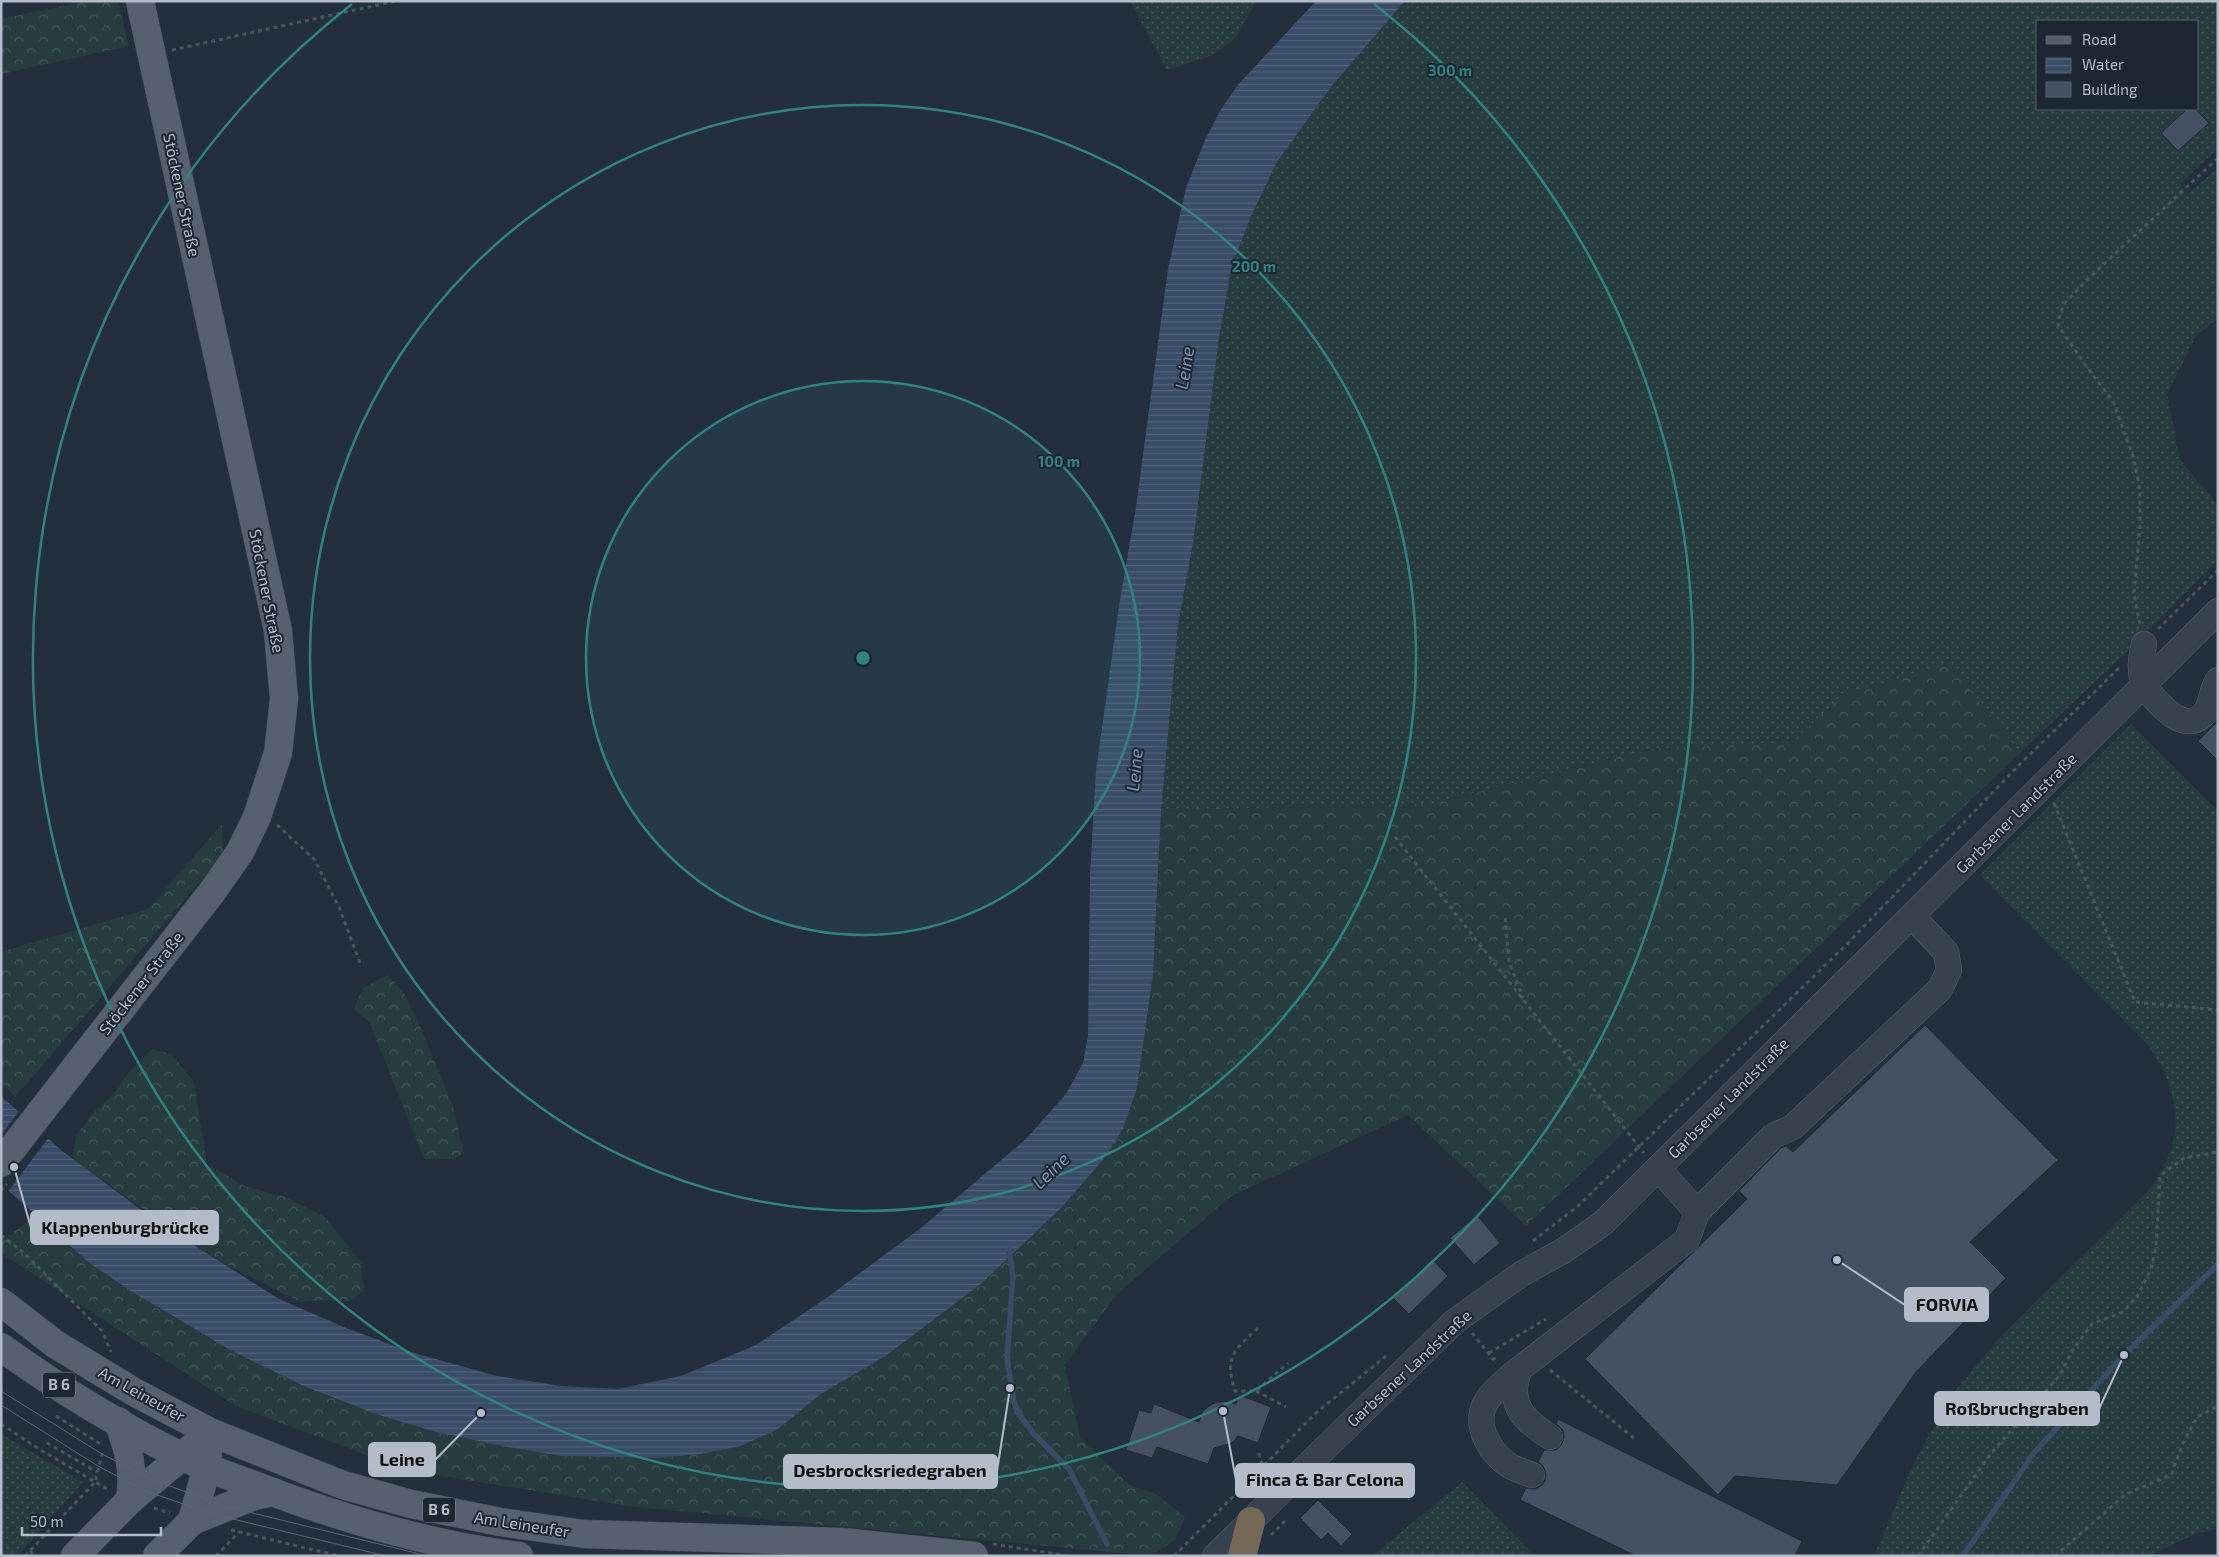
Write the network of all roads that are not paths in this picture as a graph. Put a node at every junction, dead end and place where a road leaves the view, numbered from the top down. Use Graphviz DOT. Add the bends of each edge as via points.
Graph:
graph roads {
  1 [pos="140,1"];
  2 [pos="2218,611"];
  3 [pos="2144,644"];
  4 [pos="2218,680"];
  5 [pos="2143,685"];
  6 [pos="1912,916"];
  7 [pos="1,1163"];
  8 [pos="1658,1168"];
  9 [pos="1697,1212"];
  10 [pos="1,1302"];
  11 [pos="1,1347"];
  12 [pos="1518,1360"];
  13 [pos="118,1421"];
  14 [pos="210,1432"];
  15 [pos="1550,1437"];
  16 [pos="182,1456"];
  17 [pos="207,1467"];
  18 [pos="1532,1476"];
  19 [pos="273,1492"];
  20 [pos="121,1495"];
  21 [pos="1251,1520"];
  22 [pos="192,1521"];
  23 [pos="978,1549"];
  24 [pos="75,1556"];
  25 [pos="157,1556"];
  26 [pos="519,1556"];
  27 [pos="1215,1556"];
  28 [pos="1242,1556"];
  1 -- 7 [label="main road, Stöckener Straße" via="278,631 284,699 271,823 240,852"];
  2 -- 5 [label="street, Garbsener Landstraße"];
  3 -- 5 [label="street" via="2139,665"];
  4 -- 5 [label="street" via="2203,715 2191,721 2170,715"];
  5 -- 6 [label="street, Garbsener Landstraße"];
  6 -- 8 [label="street, Garbsener Landstraße"];
  6 -- 9 [label="street" via="1946,952 1950,970 1940,989 1793,1128 1772,1136"];
  8 -- 9 [label="street"];
  8 -- 21 [label="street, Garbsener Landstraße" via="1603,1223 1563,1251 1521,1274 1454,1322"];
  9 -- 12 [label="street" via="1687,1240"];
  10 -- 14 [label="main road, Am Leineufer / B 6" via="55,1344 134,1392"];
  11 -- 13 [label="main road, Am Leineufer / B 6" via="31,1369"];
  12 -- 15 [label="street" via="1514,1396 1518,1408 1538,1430"];
  12 -- 18 [label="street" via="1484,1407 1482,1425 1485,1439 1496,1454 1510,1466"];
  13 -- 16 [label="main road, Am Leineufer / B 6"];
  13 -- 20 [label="main road" via="130,1454 133,1486"];
  14 -- 16 [label="main road"];
  14 -- 17 [label="main road"];
  14 -- 23 [label="main road, Am Leineufer / B 6" via="343,1486 500,1522 584,1534"];
  16 -- 17 [label="main road, Am Leineufer / B 6"];
  16 -- 20 [label="main road"];
  17 -- 19 [label="main road, Am Leineufer / B 6"];
  17 -- 22 [label="main road"];
  19 -- 22 [label="main road" via="254,1496"];
  19 -- 26 [label="main road, Am Leineufer / B 6" via="401,1535"];
  20 -- 24 [label="main road"];
  21 -- 27 [label="street, Garbsener Landstraße"];
  21 -- 28 [label="highway"];
  22 -- 25 [label="main road"];
}
